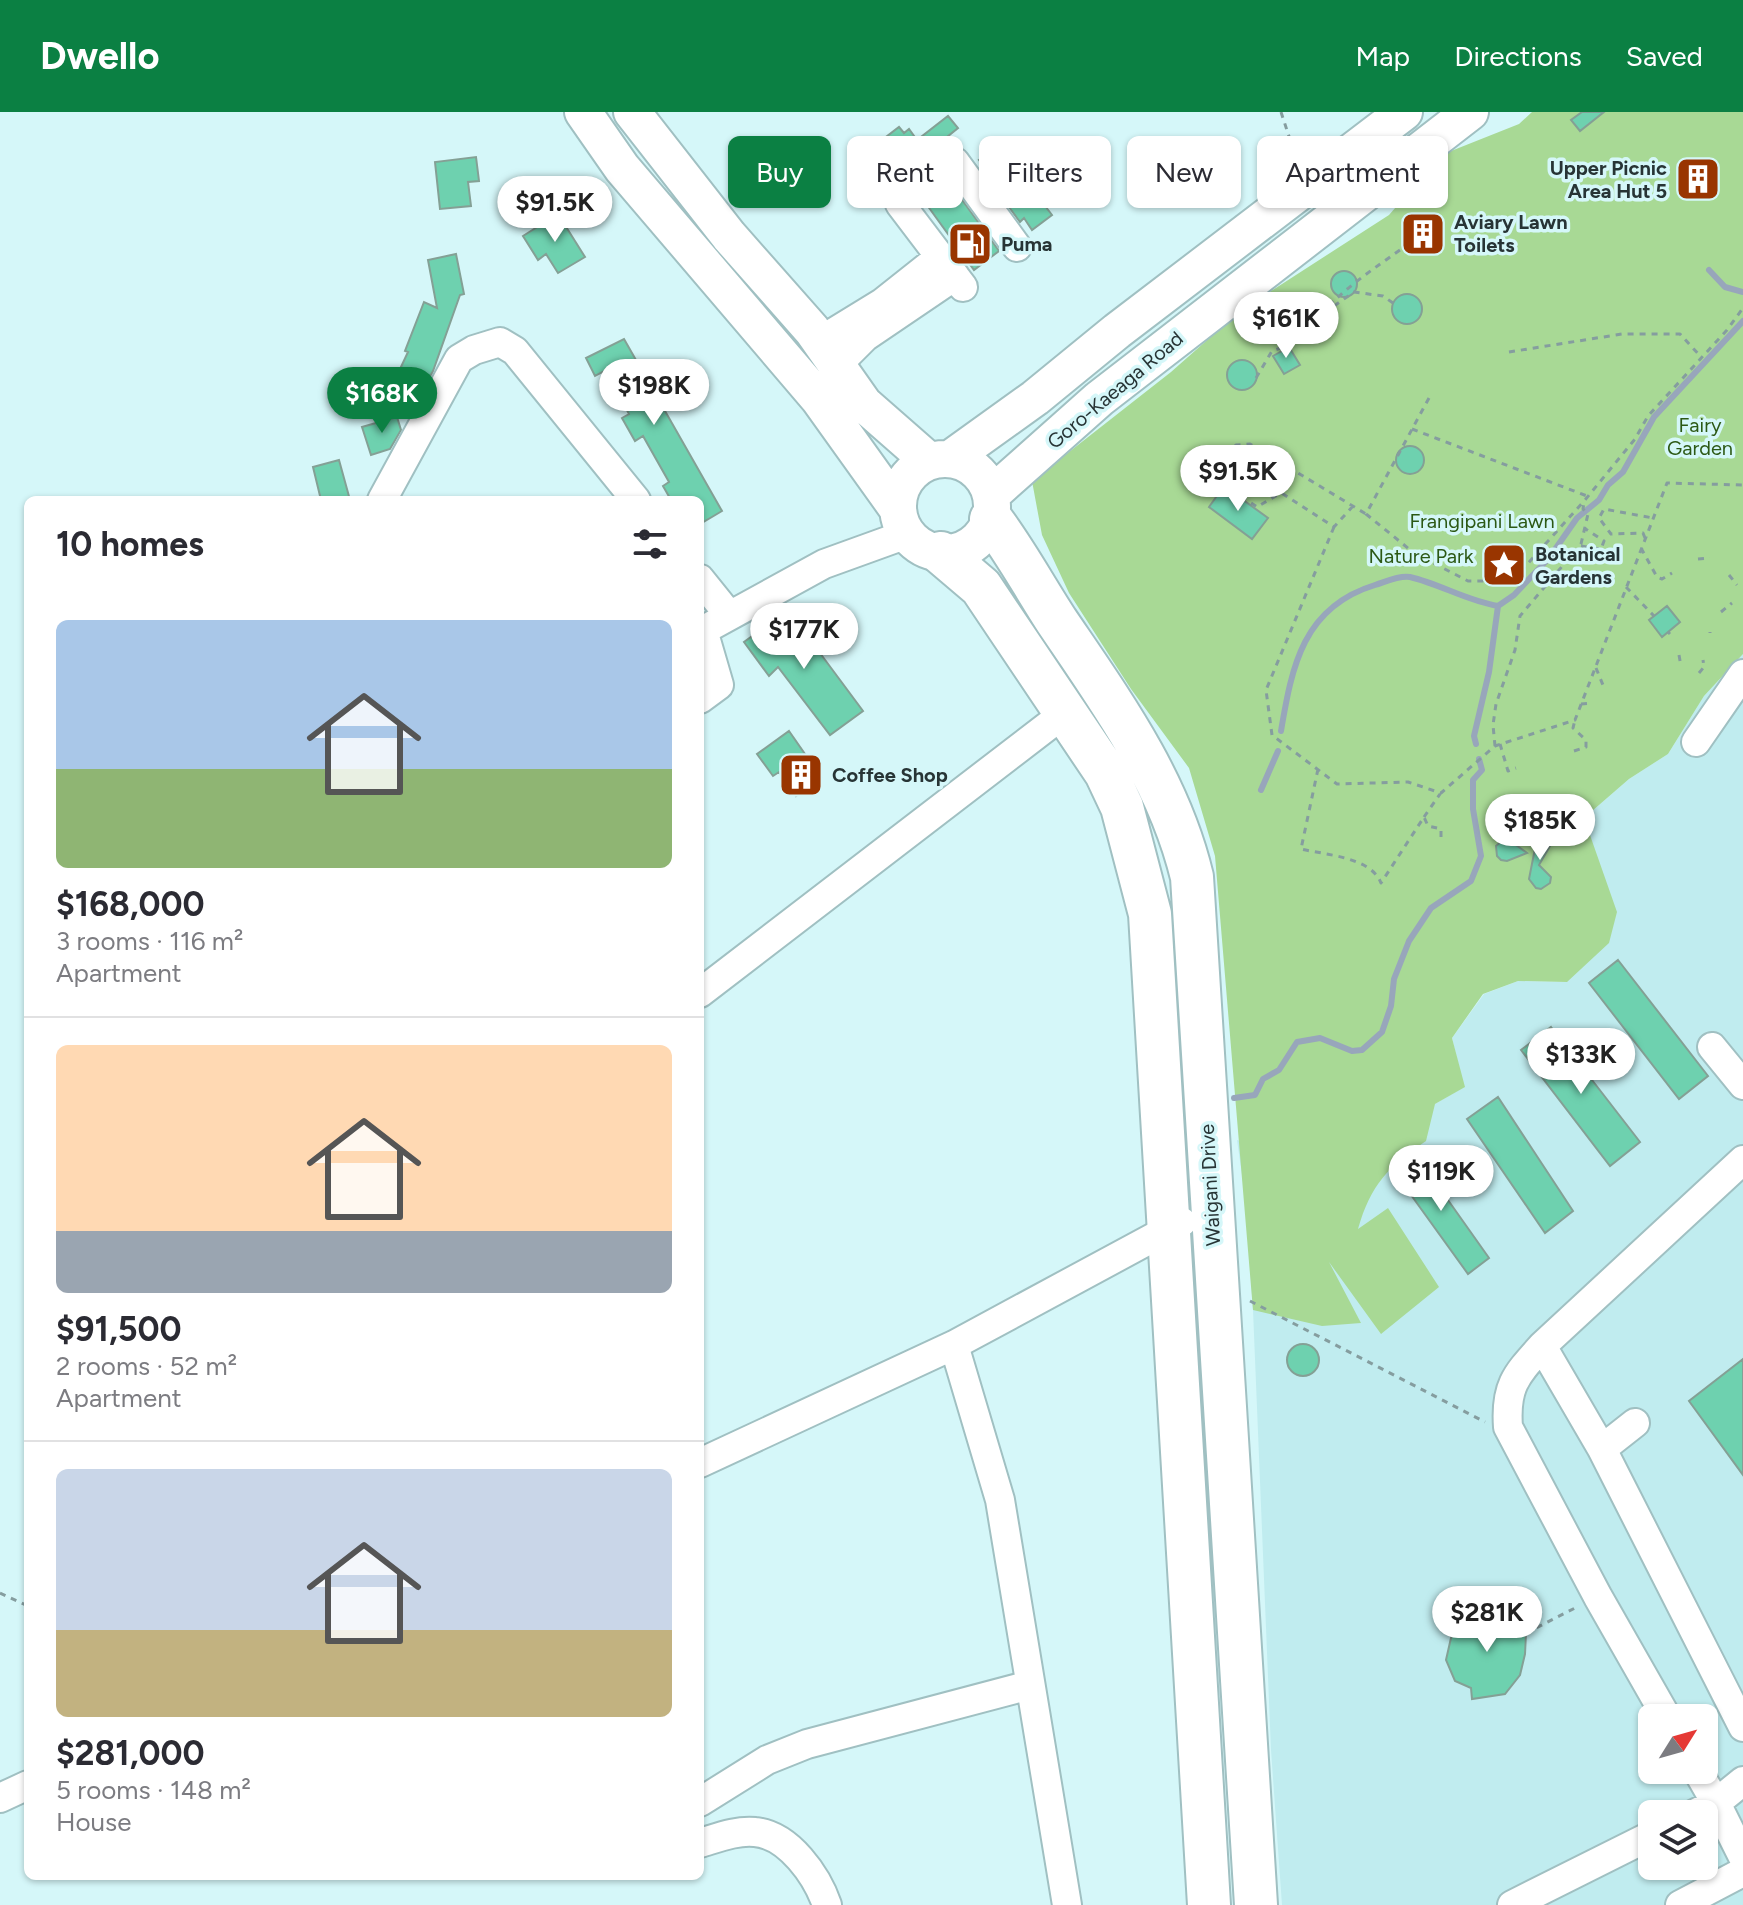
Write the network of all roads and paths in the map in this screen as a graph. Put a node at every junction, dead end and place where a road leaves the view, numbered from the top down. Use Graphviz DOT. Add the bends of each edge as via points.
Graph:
graph roads {
  1 [pos="583,112"];
  2 [pos="632,112"];
  3 [pos="1281,112"];
  4 [pos="1404,112"];
  5 [pos="1470,112"];
  6 [pos="1287,136"];
  7 [pos="1372,136"];
  8 [pos="1278,208"];
  9 [pos="1410,243"];
  10 [pos="1017,247"];
  11 [pos="1393,303"];
  12 [pos="1743,308"];
  13 [pos="1327,310"];
  14 [pos="1509,352"];
  15 [pos="828,353"];
  16 [pos="1702,358"];
  17 [pos="1256,378"];
  18 [pos="1429,398"];
  19 [pos="1412,429"];
  20 [pos="940,460"];
  21 [pos="1237,464"];
  22 [pos="1743,485"];
  23 [pos="1281,493"];
  24 [pos="384,496"];
  25 [pos="633,496"];
  26 [pos="1586,498"];
  27 [pos="1353,506"];
  28 [pos="991,507"];
  29 [pos="1366,514"];
  30 [pos="1653,518"];
  31 [pos="1334,527"];
  32 [pos="1584,528"];
  33 [pos="915,532"];
  34 [pos="1645,538"];
  35 [pos="1579,546"];
  36 [pos="1641,548"];
  37 [pos="1710,558"];
  38 [pos="1698,559"];
  39 [pos="1672,573"];
  40 [pos="1729,575"];
  41 [pos="704,584"];
  42 [pos="1737,585"];
  43 [pos="1626,587"];
  44 [pos="1732,603"];
  45 [pos="1721,612"];
  46 [pos="729,615"];
  47 [pos="1654,616"];
  48 [pos="704,630"];
  49 [pos="1511,630"];
  50 [pos="1517,631"];
  51 [pos="704,637"];
  52 [pos="1679,655"];
  53 [pos="1703,660"];
  54 [pos="1596,665"];
  55 [pos="1681,666"];
  56 [pos="1699,673"];
  57 [pos="1743,674"];
  58 [pos="1605,690"];
  59 [pos="704,696"];
  60 [pos="1592,703"];
  61 [pos="1581,704"];
  62 [pos="1066,712"];
  63 [pos="1575,720"];
  64 [pos="1696,742"];
  65 [pos="1498,745"];
  66 [pos="1574,751"];
  67 [pos="1516,768"];
  68 [pos="1318,769"];
  69 [pos="1441,793"];
  70 [pos="1424,817"];
  71 [pos="1441,841"];
  72 [pos="704,990"];
  73 [pos="1712,1047"];
  74 [pos="1743,1085"];
  75 [pos="1743,1160"];
  76 [pos="1210,1202"];
  77 [pos="1168,1232"];
  78 [pos="1243,1297"];
  79 [pos="954,1345"];
  80 [pos="1542,1346"];
  81 [pos="1635,1423"];
  82 [pos="1490,1425"];
  83 [pos="1602,1449"];
  84 [pos="704,1461"];
  85 [pos="0,1593"];
  86 [pos="1589,1601"];
  87 [pos="24,1604"];
  88 [pos="1526,1633"];
  89 [pos="1030,1685"];
  90 [pos="1659,1704"];
  91 [pos="1743,1727"];
  92 [pos="1743,1781"];
  93 [pos="24,1787"];
  94 [pos="0,1798"];
  95 [pos="704,1799"];
  96 [pos="1716,1800"];
  97 [pos="1718,1825"];
  98 [pos="704,1842"];
  99 [pos="1638,1842"];
  100 [pos="1743,1857"];
  101 [pos="1743,1872"];
  102 [pos="827,1905"];
  103 [pos="1067,1905"];
  104 [pos="1209,1905"];
  105 [pos="1256,1905"];
  106 [pos="1512,1905"];
  107 [pos="1680,1905"];
  1 -- 33 [label="main road" via="672,229 819,399"];
  2 -- 15 [label="main road"];
  3 -- 6 [label="path"];
  4 -- 7 [label="main road, Goro-Kaeaga Road"];
  5 -- 28 [label="main road, Goro-Kaeaga Road" via="1099,399"];
  8 -- 20 [label="main road, Goro-Kaeaga Road" via="1035,398"];
  9 -- 13 [label="path"];
  10 -- 15 [label="street" via="955,162 900,204 953,273 882,303"];
  11 -- 13 [label="path" via="1383,296 1354,292"];
  12 -- 16 [label="path"];
  13 -- 17 [label="path" via="1313,321 1304,340 1272,351"];
  14 -- 16 [label="path" via="1622,334 1680,334"];
  15 -- 20 [label="main road" via="864,404"];
  16 -- 26 [label="path" via="1648,416"];
  18 -- 19 [label="path"];
  19 -- 26 [label="path"];
  19 -- 29 [label="path"];
  20 -- 28 [label="main road" via="976,470"];
  20 -- 33 [label="main road" via="916,468 899,493"];
  21 -- 23 [label="path"];
  21 -- 23 [label="path" via="1234,491 1257,507"];
  21 -- 27 [label="path" via="1228,454 1236,445 1250,444"];
  22 -- 30 [label="path" via="1667,483"];
  23 -- 31 [label="path"];
  24 -- 25 [label="street" via="459,359 500,342 515,351"];
  26 -- 29 [label="path" via="1512,581 1468,581 1414,553"];
  26 -- 32 [label="path"];
  27 -- 29 [label="path"];
  27 -- 31 [label="path"];
  28 -- 33 [label="main road" via="984,534 957,552"];
  28 -- 76 [label="highway, Waigani Drive" via="1032,584 1146,756 1181,836 1196,923"];
  30 -- 34 [label="path"];
  30 -- 34 [label="path" via="1604,509 1600,513 1611,534 1640,533"];
  31 -- 68 [label="path" via="1266,690 1272,735"];
  32 -- 35 [label="path"];
  32 -- 35 [label="path" via="1604,541 1601,549"];
  33 -- 46 [label="street" via="824,564"];
  33 -- 62 [label="highway" via="981,587"];
  34 -- 36 [label="path"];
  35 -- 50 [label="path" via="1532,599"];
  36 -- 39 [label="path" via="1657,577"];
  36 -- 43 [label="path"];
  37 -- 38 [label="path"];
  40 -- 42 [label="path"];
  41 -- 46 [label="street"];
  43 -- 47 [label="path"];
  43 -- 54 [label="path"];
  44 -- 45 [label="path"];
  46 -- 48 [label="street"];
  49 -- 50 [label="path"];
  50 -- 65 [label="path" via="1496,704 1493,725"];
  51 -- 59 [label="street" via="719,685"];
  52 -- 55 [label="path"];
  53 -- 56 [label="path"];
  54 -- 58 [label="path"];
  54 -- 61 [label="path"];
  57 -- 64 [label="street"];
  60 -- 61 [label="path"];
  61 -- 63 [label="path"];
  62 -- 72 [label="street"];
  62 -- 77 [label="highway" via="1122,807 1150,914"];
  63 -- 65 [label="path"];
  63 -- 66 [label="path" via="1573,728 1586,747"];
  65 -- 67 [label="path" via="1508,771"];
  65 -- 69 [label="path"];
  68 -- 69 [label="path" via="1337,784 1408,782"];
  68 -- 70 [label="path" via="1301,849 1360,863 1377,873 1381,883"];
  69 -- 70 [label="path"];
  70 -- 71 [label="path" via="1428,826 1441,829"];
  73 -- 74 [label="street"];
  75 -- 80 [label="street"];
  76 -- 77 [label="street"];
  76 -- 105 [label="highway, Waigani Drive"];
  77 -- 79 [label="street"];
  77 -- 104 [label="highway"];
  78 -- 82 [label="path"];
  79 -- 84 [label="street"];
  79 -- 89 [label="street" via="1000,1500"];
  80 -- 83 [label="street"];
  80 -- 90 [label="street" via="1510,1388 1508,1427"];
  81 -- 83 [label="street"];
  83 -- 91 [label="street"];
  85 -- 87 [label="path"];
  86 -- 88 [label="path"];
  89 -- 95 [label="street" via="807,1744 767,1760"];
  89 -- 103 [label="street"];
  92 -- 96 [label="street"];
  93 -- 94 [label="street"];
  97 -- 100 [label="street"];
  98 -- 102 [label="street" via="735,1833 769,1836 811,1872"];
  99 -- 106 [label="street"];
  101 -- 107 [label="street"];
}
